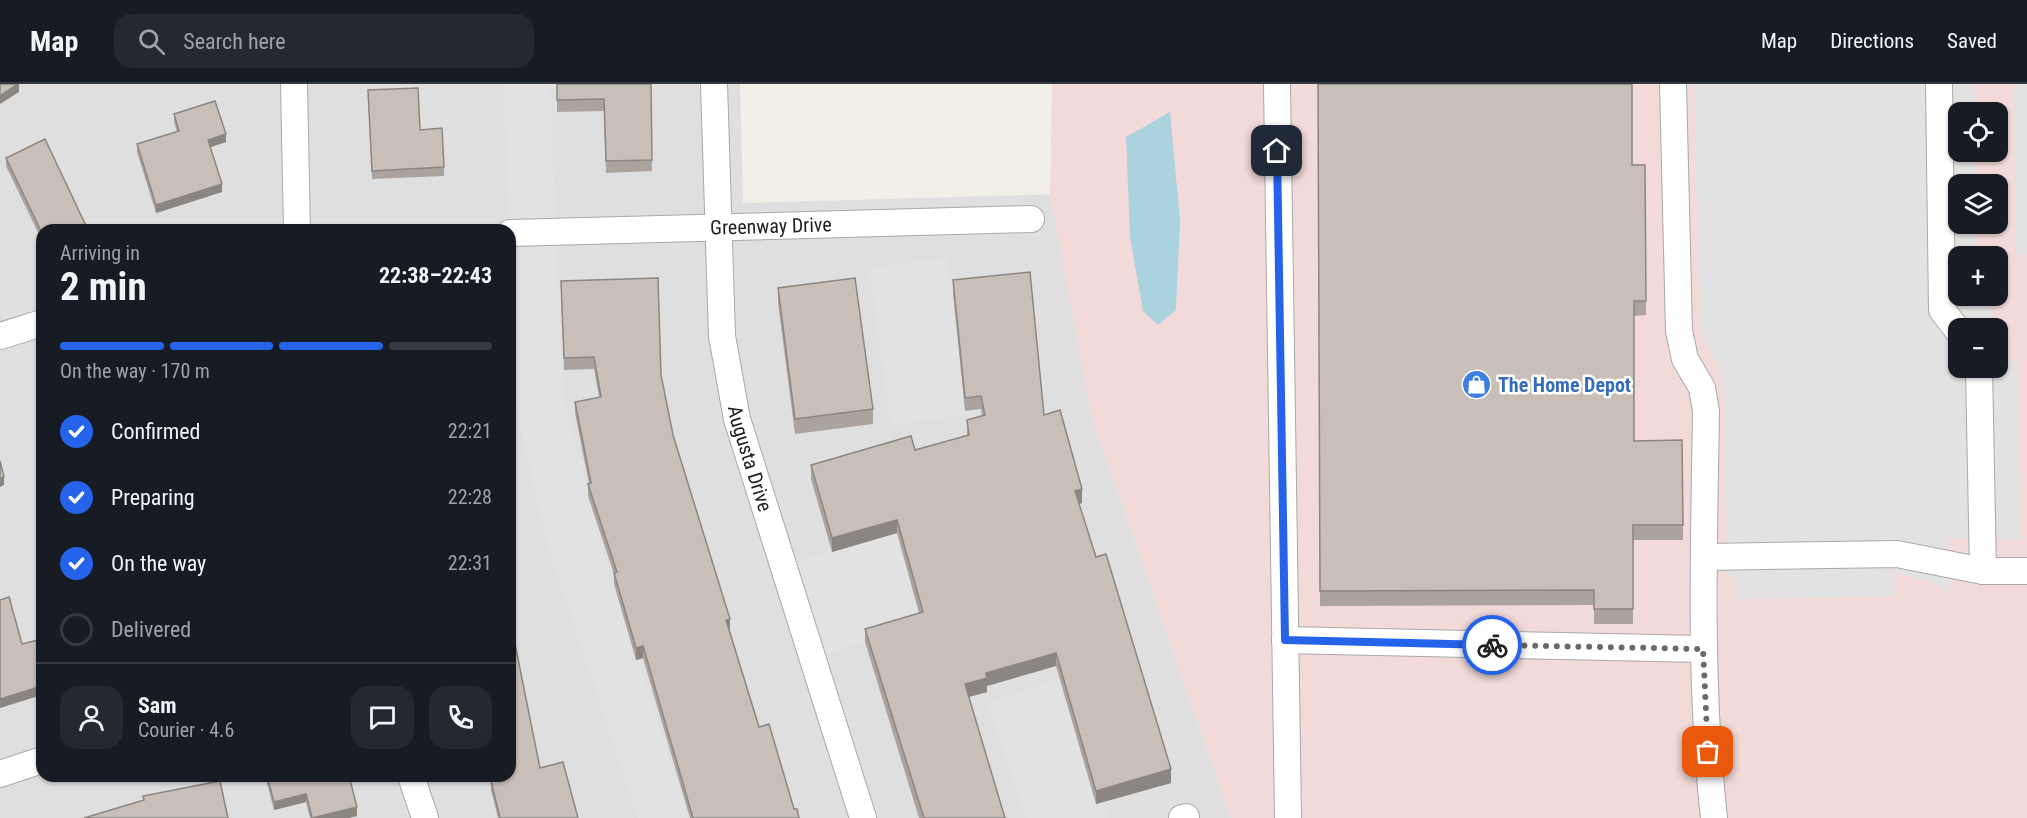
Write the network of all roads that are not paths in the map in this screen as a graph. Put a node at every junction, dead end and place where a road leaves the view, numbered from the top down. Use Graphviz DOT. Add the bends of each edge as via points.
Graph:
graph roads {
  1 [pos="294,84"];
  2 [pos="714,84"];
  3 [pos="1277,84"];
  4 [pos="1673,84"];
  5 [pos="1939,84"];
  6 [pos="1031,219"];
  7 [pos="297,224"];
  8 [pos="718,225"];
  9 [pos="516,233"];
  10 [pos="1948,318"];
  11 [pos="36,324"];
  12 [pos="2,330"];
  13 [pos="1979,378"];
  14 [pos="1705,557"];
  15 [pos="1983,571"];
  16 [pos="2027,571"];
  17 [pos="1285,640"];
  18 [pos="1703,649"];
  19 [pos="36,762"];
  20 [pos="0,774"];
  21 [pos="413,782"];
  22 [pos="425,818"];
  23 [pos="863,818"];
  24 [pos="1288,818"];
  25 [pos="1713,818"];
  1 -- 7 [label="street"];
  2 -- 8 [label="street, Augusta Drive"];
  3 -- 17 [label="street"];
  4 -- 14 [label="street" via="1679,331 1685,360 1702,388 1706,411"];
  5 -- 10 [label="street" via="1942,310"];
  6 -- 8 [label="street, Greenway Drive"];
  8 -- 9 [label="street, Greenway Drive"];
  8 -- 23 [label="street, Augusta Drive" via="722,336 737,419"];
  11 -- 12 [label="street"];
  13 -- 15 [label="street"];
  14 -- 15 [label="street" via="1897,554"];
  14 -- 18 [label="street"];
  15 -- 16 [label="street"];
  17 -- 18 [label="street"];
  17 -- 24 [label="street"];
  18 -- 25 [label="street"];
  19 -- 20 [label="street"];
  21 -- 22 [label="street"];
}
